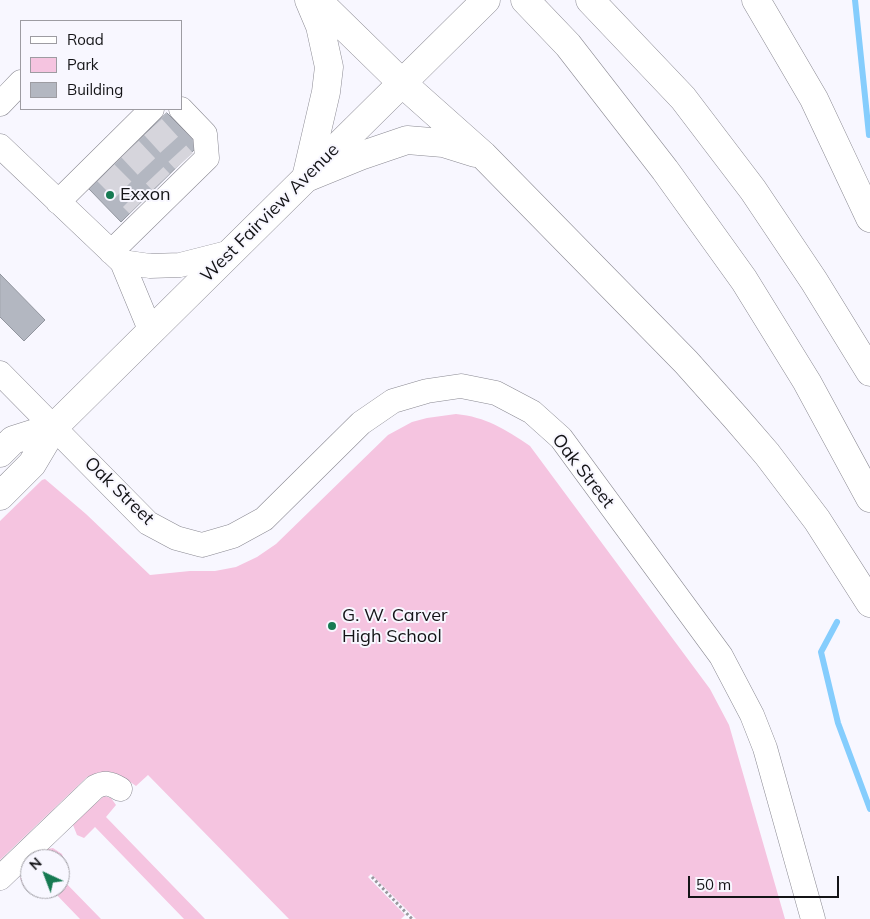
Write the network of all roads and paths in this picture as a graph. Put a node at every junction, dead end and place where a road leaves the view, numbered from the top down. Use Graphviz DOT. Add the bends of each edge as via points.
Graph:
graph roads {
  1 [pos="310,0"];
  2 [pos="317,0"];
  3 [pos="486,0"];
  4 [pos="525,0"];
  5 [pos="756,0"];
  6 [pos="596,6"];
  7 [pos="20,83"];
  8 [pos="402,83"];
  9 [pos="0,104"];
  10 [pos="182,110"];
  11 [pos="149,117"];
  12 [pos="0,146"];
  13 [pos="482,156"];
  14 [pos="306,178"];
  15 [pos="58,202"];
  16 [pos="870,218"];
  17 [pos="231,252"];
  18 [pos="116,257"];
  19 [pos="151,332"];
  20 [pos="0,372"];
  21 [pos="870,372"];
  22 [pos="54,427"];
  23 [pos="0,453"];
  24 [pos="0,496"];
  25 [pos="870,498"];
  26 [pos="870,603"];
  27 [pos="120,789"];
  28 [pos="372,877"];
  29 [pos="0,878"];
  30 [pos="409,918"];
  31 [pos="813,919"];
  1 -- 14 [label="main road" via="320,26 329,67"];
  2 -- 8 [label="main road"];
  3 -- 8 [label="main road, West Fairview Avenue"];
  4 -- 25 [label="main road" via="568,45 665,170 744,280 807,382"];
  5 -- 16 [label="main road" via="814,99"];
  6 -- 21 [label="main road" via="683,98 747,183 814,281"];
  7 -- 9 [label="street"];
  8 -- 13 [label="main road"];
  8 -- 14 [label="main road, West Fairview Avenue"];
  10 -- 18 [label="street" via="205,134 207,158 188,166 143,210"];
  11 -- 15 [label="street" via="101,168"];
  12 -- 15 [label="street"];
  13 -- 14 [label="main road" via="443,143 407,140"];
  13 -- 26 [label="main road" via="686,362 736,418 817,520"];
  14 -- 17 [label="main road, West Fairview Avenue"];
  15 -- 18 [label="street"];
  17 -- 18 [label="street" via="180,265 150,266"];
  17 -- 19 [label="main road, West Fairview Avenue"];
  18 -- 19 [label="street"];
  19 -- 22 [label="main road, West Fairview Avenue"];
  20 -- 22 [label="street, Oak Street"];
  22 -- 23 [label="main road, West Fairview Avenue" via="13,440"];
  22 -- 24 [label="main road, West Fairview Avenue" via="32,464"];
  22 -- 31 [label="street, Oak Street" via="148,523 176,538 202,545 234,536 264,519 361,423 393,400 461,386 496,393 532,412 561,438 721,656 737,684 764,748"];
  27 -- 29 [label="street" via="102,783 95,787"];
  28 -- 30 [label="path"];
}
